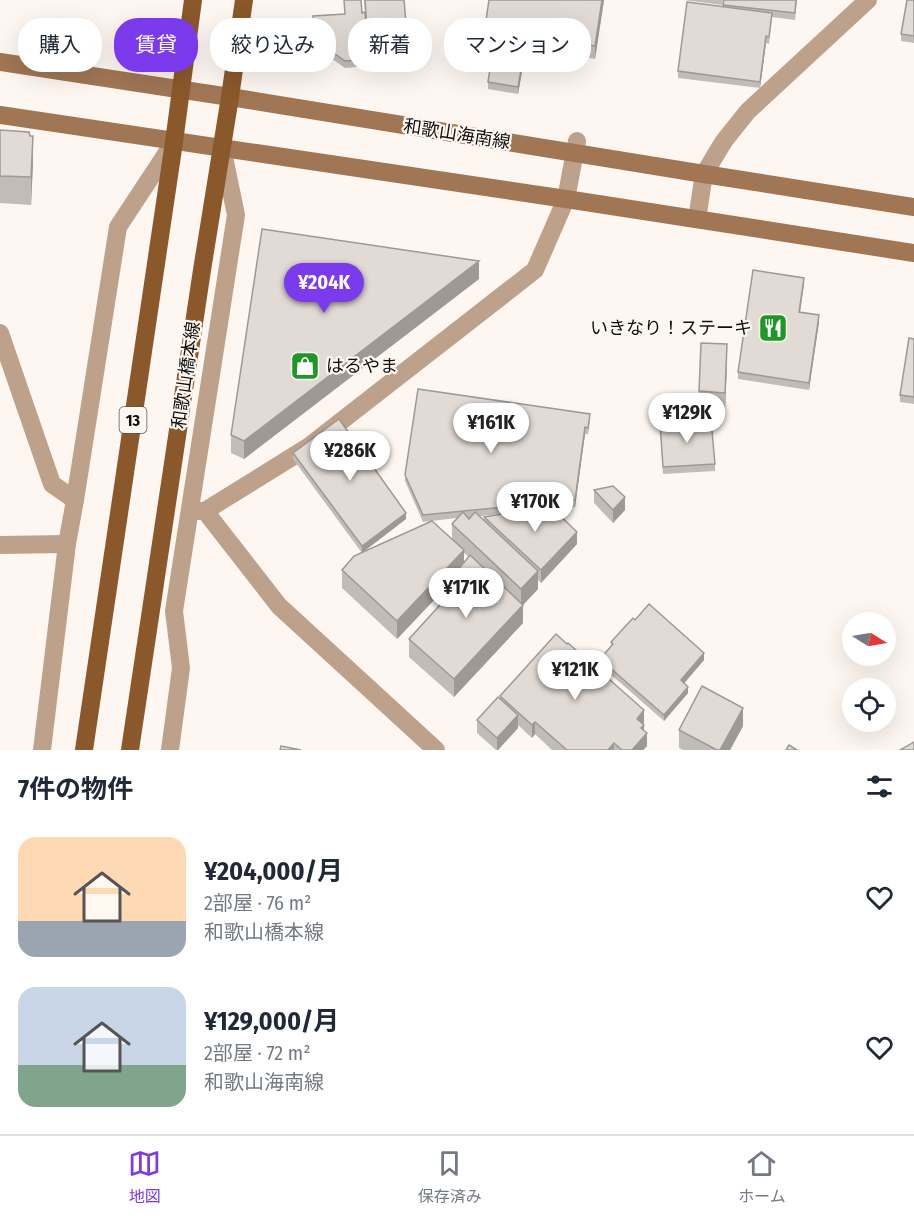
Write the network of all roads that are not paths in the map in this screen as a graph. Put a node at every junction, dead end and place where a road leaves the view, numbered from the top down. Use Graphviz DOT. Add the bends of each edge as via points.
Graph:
graph roads {
  1 [pos="193,0"];
  2 [pos="244,0"];
  3 [pos="868,0"];
  4 [pos="0,62"];
  5 [pos="180,89"];
  6 [pos="230,97"];
  7 [pos="0,115"];
  8 [pos="174,142"];
  9 [pos="222,147"];
  10 [pos="576,147"];
  11 [pos="704,174"];
  12 [pos="566,199"];
  13 [pos="914,207"];
  14 [pos="697,219"];
  15 [pos="914,253"];
  16 [pos="0,333"];
  17 [pos="75,500"];
  18 [pos="197,511"];
  19 [pos="67,544"];
  20 [pos="0,545"];
  21 [pos="42,750"];
  22 [pos="84,750"];
  23 [pos="130,750"];
  24 [pos="170,750"];
  25 [pos="436,750"];
  1 -- 5 [label="main road, 13"];
  2 -- 6 [label="main road, 和歌山橋本線"];
  3 -- 11 [label="street" via="748,111"];
  4 -- 5 [label="main road, 和歌山海南線"];
  5 -- 6 [label="main road, 和歌山海南線"];
  5 -- 8 [label="main road, 13"];
  6 -- 9 [label="main road, 和歌山橋本線"];
  6 -- 10 [label="main road, 和歌山海南線"];
  7 -- 8 [label="main road"];
  8 -- 9 [label="main road"];
  8 -- 17 [label="street" via="118,227"];
  8 -- 22 [label="main road, 13"];
  9 -- 12 [label="main road"];
  9 -- 18 [label="street" via="236,215"];
  9 -- 23 [label="main road, 和歌山橋本線"];
  10 -- 11 [label="main road, 和歌山海南線"];
  10 -- 12 [label="street"];
  11 -- 13 [label="main road, 和歌山海南線"];
  11 -- 14 [label="street"];
  12 -- 14 [label="main road"];
  12 -- 18 [label="street" via="535,270 308,447"];
  14 -- 15 [label="main road"];
  16 -- 17 [label="street" via="52,484"];
  17 -- 19 [label="street"];
  18 -- 24 [label="street" via="174,611 181,668"];
  18 -- 25 [label="street" via="279,606"];
  19 -- 20 [label="street"];
  19 -- 21 [label="street"];
}
